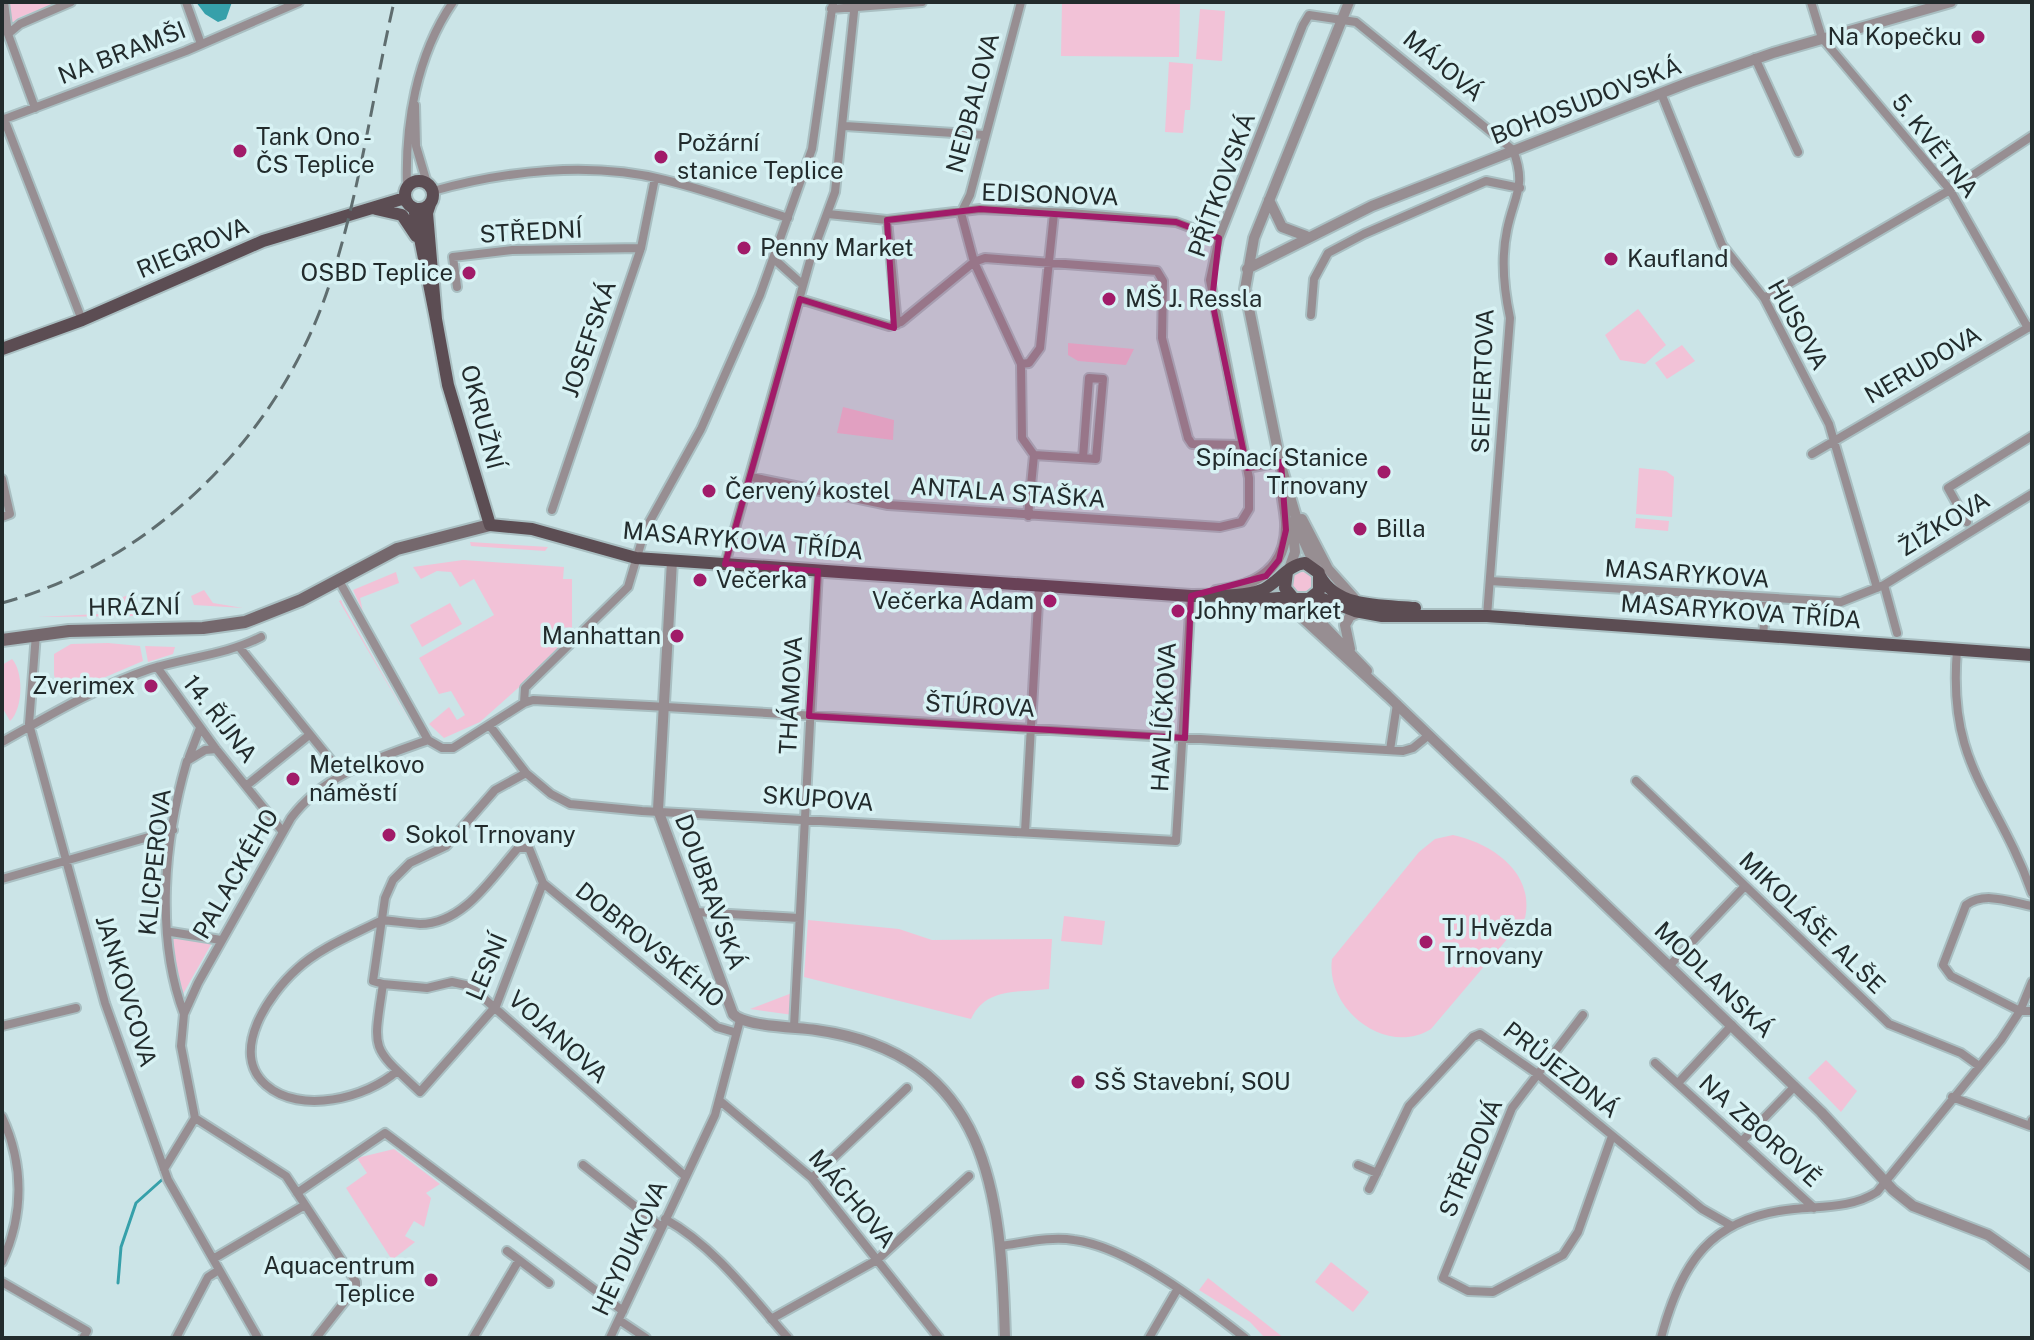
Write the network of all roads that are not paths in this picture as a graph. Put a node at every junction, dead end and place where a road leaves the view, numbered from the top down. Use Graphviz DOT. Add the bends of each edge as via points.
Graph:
graph roads {
  1 [pos="4,2"];
  2 [pos="71,2"];
  3 [pos="186,2"];
  4 [pos="299,2"];
  5 [pos="453,2"];
  6 [pos="922,2"];
  7 [pos="1021,2"];
  8 [pos="1349,2"];
  9 [pos="1811,2"];
  10 [pos="1951,2"];
  11 [pos="831,4"];
  12 [pos="855,6"];
  13 [pos="1343,18"];
  14 [pos="8,34"];
  15 [pos="1822,38"];
  16 [pos="201,44"];
  17 [pos="1755,58"];
  18 [pos="415,92"];
  19 [pos="1661,93"];
  20 [pos="35,108"];
  21 [pos="3,120"];
  22 [pos="845,126"];
  23 [pos="985,135"];
  24 [pos="2032,136"];
  25 [pos="1513,150"];
  26 [pos="1798,152"];
  27 [pos="655,178"];
  28 [pos="1520,188"];
  29 [pos="1950,190"];
  30 [pos="430,193"];
  31 [pos="409,198"];
  32 [pos="1269,200"];
  33 [pos="364,209"];
  34 [pos="961,213"];
  35 [pos="1054,213"];
  36 [pos="828,214"];
  37 [pos="788,218"];
  38 [pos="887,220"];
  39 [pos="1306,236"];
  40 [pos="1219,238"];
  41 [pos="641,248"];
  42 [pos="774,259"];
  43 [pos="974,262"];
  44 [pos="1046,262"];
  45 [pos="1247,269"];
  46 [pos="427,274"];
  47 [pos="803,285"];
  48 [pos="457,287"];
  49 [pos="1764,298"];
  50 [pos="800,299"];
  51 [pos="1311,315"];
  52 [pos="436,319"];
  53 [pos="82,320"];
  54 [pos="897,324"];
  55 [pos="2030,327"];
  56 [pos="2,349"];
  57 [pos="1021,364"];
  58 [pos="2032,436"];
  59 [pos="1835,440"];
  60 [pos="1242,445"];
  61 [pos="1812,454"];
  62 [pos="1034,455"];
  63 [pos="1083,458"];
  64 [pos="1282,465"];
  65 [pos="1247,468"];
  66 [pos="751,477"];
  67 [pos="2,479"];
  68 [pos="2032,494"];
  69 [pos="1250,503"];
  70 [pos="552,510"];
  71 [pos="6,516"];
  72 [pos="1028,516"];
  73 [pos="1967,522"];
  74 [pos="490,525"];
  75 [pos="636,558"];
  76 [pos="672,561"];
  77 [pos="725,564"];
  78 [pos="818,571"];
  79 [pos="1288,571"];
  80 [pos="1318,573"];
  81 [pos="338,579"];
  82 [pos="1490,581"];
  83 [pos="1039,585"];
  84 [pos="1880,586"];
  85 [pos="1191,596"];
  86 [pos="1314,596"];
  87 [pos="1292,598"];
  88 [pos="1766,600"];
  89 [pos="1252,601"];
  90 [pos="1364,608"];
  91 [pos="267,616"];
  92 [pos="1487,616"];
  93 [pos="1897,633"];
  94 [pos="36,634"];
  95 [pos="1763,636"];
  96 [pos="261,637"];
  97 [pos="2,640"];
  98 [pos="1333,647"];
  99 [pos="240,648"];
  100 [pos="1957,650"];
  101 [pos="2032,655"];
  102 [pos="1356,659"];
  103 [pos="157,667"];
  104 [pos="1385,694"];
  105 [pos="524,703"];
  106 [pos="1397,704"];
  107 [pos="661,707"];
  108 [pos="809,716"];
  109 [pos="29,724"];
  110 [pos="490,726"];
  111 [pos="200,728"];
  112 [pos="1032,729"];
  113 [pos="1429,735"];
  114 [pos="308,736"];
  115 [pos="1185,738"];
  116 [pos="428,740"];
  117 [pos="2,742"];
  118 [pos="216,749"];
  119 [pos="1390,750"];
  120 [pos="187,761"];
  121 [pos="526,773"];
  122 [pos="342,774"];
  123 [pos="1636,781"];
  124 [pos="246,786"];
  125 [pos="658,810"];
  126 [pos="804,818"];
  127 [pos="173,830"];
  128 [pos="283,832"];
  129 [pos="1025,832"];
  130 [pos="1176,841"];
  131 [pos="66,859"];
  132 [pos="2,879"];
  133 [pos="543,883"];
  134 [pos="1745,886"];
  135 [pos="2032,893"];
  136 [pos="2032,906"];
  137 [pos="696,912"];
  138 [pos="799,918"];
  139 [pos="382,920"];
  140 [pos="171,932"];
  141 [pos="221,940"];
  142 [pos="1670,965"];
  143 [pos="2032,982"];
  144 [pos="383,984"];
  145 [pos="496,1006"];
  146 [pos="76,1008"];
  147 [pos="2020,1011"];
  148 [pos="2032,1011"];
  149 [pos="184,1014"];
  150 [pos="1583,1015"];
  151 [pos="740,1020"];
  152 [pos="1732,1025"];
  153 [pos="2,1026"];
  154 [pos="794,1027"];
  155 [pos="734,1032"];
  156 [pos="1655,1063"];
  157 [pos="1979,1066"];
  158 [pos="397,1071"];
  159 [pos="1536,1073"];
  160 [pos="1678,1083"];
  161 [pos="1795,1086"];
  162 [pos="907,1088"];
  163 [pos="1952,1097"];
  164 [pos="719,1100"];
  165 [pos="2,1117"];
  166 [pos="195,1118"];
  167 [pos="2032,1120"];
  168 [pos="1612,1136"];
  169 [pos="1743,1140"];
  170 [pos="583,1165"];
  171 [pos="1358,1165"];
  172 [pos="164,1169"];
  173 [pos="1377,1173"];
  174 [pos="685,1176"];
  175 [pos="969,1176"];
  176 [pos="812,1178"];
  177 [pos="1885,1182"];
  178 [pos="1369,1189"];
  179 [pos="297,1193"];
  180 [pos="305,1205"];
  181 [pos="1814,1208"];
  182 [pos="663,1223"];
  183 [pos="1732,1226"];
  184 [pos="1000,1246"];
  185 [pos="507,1251"];
  186 [pos="213,1259"];
  187 [pos="519,1260"];
  188 [pos="877,1260"];
  189 [pos="2,1262"];
  190 [pos="2032,1266"];
  191 [pos="219,1270"];
  192 [pos="2,1282"];
  193 [pos="549,1283"];
  194 [pos="1177,1290"];
  195 [pos="621,1316"];
  196 [pos="771,1319"];
  197 [pos="85,1335"];
  198 [pos="176,1338"];
  199 [pos="258,1338"];
  200 [pos="316,1338"];
  201 [pos="473,1338"];
  202 [pos="610,1338"];
  203 [pos="646,1338"];
  204 [pos="788,1338"];
  205 [pos="939,1338"];
  206 [pos="1005,1338"];
  207 [pos="1149,1338"];
  208 [pos="1245,1338"];
  209 [pos="1661,1338"];
  1 -- 14 [label="street"];
  2 -- 14 [label="street"];
  3 -- 16 [label="street"];
  4 -- 16 [label="street, NA BRAMŠI"];
  5 -- 18 [label="street" via="433,38"];
  6 -- 12 [label="street"];
  7 -- 23 [label="street, NEDBALOVA"];
  8 -- 13 [label="street, PŘÍTKOVSKÁ"];
  9 -- 15 [label="street"];
  10 -- 15 [label="street, BOHOSUDOVSKÁ"];
  11 -- 12 [label="street"];
  11 -- 37 [label="street, PALACKÉHO" via="812,149"];
  12 -- 22 [label="street"];
  13 -- 25 [label="street, MÁJOVÁ" via="1356,22"];
  13 -- 32 [label="street, PŘÍTKOVSKÁ"];
  13 -- 40 [label="street, PŘÍTKOVSKÁ" via="1309,15 1303,25"];
  14 -- 20 [label="street"];
  15 -- 17 [label="street, BOHOSUDOVSKÁ"];
  15 -- 29 [label="street, 5. KVĚTNA"];
  16 -- 20 [label="street, NA BRAMŠI"];
  17 -- 19 [label="street, BOHOSUDOVSKÁ"];
  17 -- 26 [label="street"];
  18 -- 30 [label="street" via="416,146"];
  18 -- 31 [label="street" via="406,129"];
  19 -- 25 [label="street, BOHOSUDOVSKÁ"];
  19 -- 49 [label="street, HUSOVA" via="1722,245"];
  20 -- 21 [label="street, NA BRAMŠI"];
  21 -- 53 [label="street"];
  22 -- 23 [label="street"];
  22 -- 36 [label="street"];
  23 -- 34 [label="street, NEDBALOVA"];
  24 -- 29 [label="street"];
  25 -- 28 [label="street, SEIFERTOVA"];
  25 -- 39 [label="street, BOHOSUDOVSKÁ"];
  27 -- 30 [label="street" via="556,172 506,176"];
  27 -- 37 [label="street"];
  27 -- 41 [label="street, JOSEFSKÁ"];
  28 -- 51 [label="street, BOHOSUDOVSKÁ" via="1486,181 1328,253 1314,279"];
  28 -- 82 [label="street, SEIFERTOVA" via="1507,231 1504,288 1510,318"];
  29 -- 49 [label="street"];
  29 -- 55 [label="street, 5. KVĚTNA"];
  30 -- 31 [label="main road"];
  30 -- 31 [label="main road" via="417,181"];
  30 -- 52 [label="main road, OKRUŽNÍ"];
  31 -- 33 [label="main road, RIEGROVA"];
  31 -- 46 [label="main road, OKRUŽNÍ"];
  32 -- 39 [label="street" via="1282,227"];
  32 -- 45 [label="street, PŘÍTKOVSKÁ"];
  33 -- 46 [label="main road" via="392,210 406,217"];
  33 -- 53 [label="main road, RIEGROVA" via="263,241"];
  34 -- 35 [label="street, EDISONOVA"];
  34 -- 38 [label="street, EDISONOVA"];
  34 -- 43 [label="street"];
  35 -- 40 [label="street, EDISONOVA" via="1176,222"];
  35 -- 44 [label="street"];
  36 -- 38 [label="street, EDISONOVA"];
  36 -- 47 [label="street"];
  37 -- 42 [label="street, PALACKÉHO"];
  38 -- 54 [label="street"];
  39 -- 45 [label="street, BOHOSUDOVSKÁ"];
  40 -- 60 [label="street, PŘÍTKOVSKÁ" via="1210,280"];
  41 -- 48 [label="street, STŘEDNÍ" via="512,250 453,257"];
  41 -- 70 [label="street, JOSEFSKÁ"];
  42 -- 47 [label="street"];
  42 -- 75 [label="street, PALACKÉHO" via="691,449 645,530"];
  43 -- 44 [label="street"];
  43 -- 54 [label="street"];
  43 -- 57 [label="street"];
  44 -- 57 [label="street" via="1040,348 1029,363"];
  44 -- 60 [label="street" via="1157,271 1163,281 1162,338 1189,439 1192,444"];
  45 -- 64 [label="street, PŘÍTKOVSKÁ" via="1246,305"];
  46 -- 52 [label="main road, OKRUŽNÍ"];
  47 -- 50 [label="street"];
  49 -- 59 [label="street, HUSOVA"];
  50 -- 54 [label="street"];
  50 -- 66 [label="street"];
  52 -- 74 [label="main road, OKRUŽNÍ" via="448,385"];
  53 -- 56 [label="main road, RIEGROVA"];
  55 -- 59 [label="street, NERUDOVA"];
  57 -- 62 [label="street" via="1022,438"];
  58 -- 73 [label="street" via="1948,488"];
  59 -- 61 [label="street, NERUDOVA"];
  59 -- 84 [label="street, HUSOVA"];
  60 -- 65 [label="street, PŘÍTKOVSKÁ"];
  62 -- 63 [label="street"];
  62 -- 72 [label="street"];
  63 -- 63 [label="street" via="1096,459 1103,379 1089,378"];
  64 -- 65 [label="street"];
  64 -- 79 [label="street, PŘÍTKOVSKÁ" via="1295,543"];
  64 -- 80 [label="street, PŘÍTKOVSKÁ"];
  64 -- 85 [label="street" via="1285,536 1274,567 1256,582"];
  64 -- 90 [label="street" via="1305,527 1328,569"];
  65 -- 69 [label="street, PŘÍTKOVSKÁ"];
  66 -- 72 [label="street, ANTALA STAŠKA" via="879,504"];
  66 -- 77 [label="street"];
  67 -- 71 [label="street"];
  68 -- 84 [label="street, ŽIŽKOVA"];
  69 -- 72 [label="street, ANTALA STAŠKA" via="1244,519 1226,527"];
  74 -- 75 [label="main road, MASARYKOVA TŘÍDA" via="532,529"];
  74 -- 81 [label="main road, MASARYKOVA TŘÍDA" via="397,549"];
  75 -- 76 [label="main road, MASARYKOVA TŘÍDA"];
  75 -- 105 [label="street, PALACKÉHO" via="628,587 525,688"];
  76 -- 77 [label="main road, MASARYKOVA TŘÍDA"];
  76 -- 107 [label="street, DOUBRAVSKÁ"];
  77 -- 78 [label="main road, MASARYKOVA TŘÍDA"];
  78 -- 83 [label="main road, MASARYKOVA TŘÍDA"];
  78 -- 108 [label="street, THÁMOVA"];
  79 -- 80 [label="main road" via="1305,563"];
  79 -- 85 [label="main road, MASARYKOVA TŘÍDA" via="1257,591"];
  79 -- 87 [label="main road" via="1284,585"];
  80 -- 86 [label="main road" via="1320,588"];
  80 -- 90 [label="main road, MASARYKOVA TŘÍDA" via="1333,591"];
  81 -- 91 [label="main road, MASARYKOVA TŘÍDA"];
  81 -- 116 [label="street"];
  82 -- 88 [label="street, MASARYKOVA"];
  82 -- 92 [label="street, SEIFERTOVA"];
  83 -- 85 [label="main road, MASARYKOVA TŘÍDA"];
  83 -- 112 [label="street"];
  84 -- 88 [label="street, MASARYKOVA" via="1841,602"];
  84 -- 93 [label="street, HUSOVA"];
  85 -- 89 [label="main road, MASARYKOVA TŘÍDA"];
  85 -- 115 [label="street, HAVLÍČKOVA"];
  86 -- 87 [label="main road, MASARYKOVA TŘÍDA"];
  86 -- 90 [label="main road, MASARYKOVA TŘÍDA"];
  86 -- 102 [label="street" via="1324,626"];
  87 -- 89 [label="main road, MASARYKOVA TŘÍDA"];
  87 -- 98 [label="street"];
  88 -- 95 [label="street"];
  89 -- 98 [label="street" via="1289,608"];
  90 -- 92 [label="main road, MASARYKOVA TŘÍDA" via="1389,616"];
  90 -- 102 [label="street" via="1350,616 1344,628"];
  91 -- 94 [label="main road, HRÁZNÍ" via="203,628"];
  92 -- 95 [label="main road, MASARYKOVA TŘÍDA"];
  94 -- 97 [label="main road, HRÁZNÍ"];
  94 -- 109 [label="street, JANKOVCOVA"];
  95 -- 100 [label="main road, MASARYKOVA TŘÍDA"];
  96 -- 99 [label="street"];
  98 -- 104 [label="street"];
  99 -- 103 [label="street"];
  99 -- 114 [label="street"];
  100 -- 101 [label="main road, MASARYKOVA TŘÍDA"];
  100 -- 135 [label="street" via="1954,698 1964,751"];
  102 -- 104 [label="street"];
  103 -- 109 [label="street"];
  103 -- 111 [label="street, 14. ŘÍJNA"];
  104 -- 106 [label="street, MODLANSKÁ"];
  105 -- 107 [label="street, ŠTÚROVA"];
  105 -- 110 [label="street, PALACKÉHO"];
  106 -- 113 [label="street, MODLANSKÁ"];
  106 -- 119 [label="street"];
  107 -- 108 [label="street, ŠTÚROVA"];
  107 -- 125 [label="street, DOUBRAVSKÁ"];
  108 -- 112 [label="street, ŠTÚROVA"];
  108 -- 126 [label="street, THÁMOVA"];
  109 -- 117 [label="street"];
  109 -- 131 [label="street, JANKOVCOVA"];
  110 -- 116 [label="street, PALACKÉHO" via="453,748"];
  110 -- 121 [label="street, SKUPOVA"];
  111 -- 118 [label="street, 14. ŘÍJNA"];
  111 -- 120 [label="street, KLICPEROVA"];
  112 -- 115 [label="street, ŠTÚROVA"];
  112 -- 129 [label="street"];
  113 -- 119 [label="street, ŠTÚROVA" via="1413,748"];
  113 -- 142 [label="street, MODLANSKÁ"];
  114 -- 122 [label="street"];
  114 -- 124 [label="street"];
  115 -- 119 [label="street, ŠTÚROVA"];
  115 -- 130 [label="street, HAVLÍČKOVA"];
  116 -- 122 [label="street, PALACKÉHO"];
  118 -- 120 [label="street, KLICPEROVA"];
  118 -- 124 [label="street, 14. ŘÍJNA"];
  120 -- 127 [label="street, KLICPEROVA"];
  121 -- 125 [label="street, SKUPOVA" via="570,804"];
  121 -- 139 [label="street" via="495,790 446,846 410,863 393,880"];
  122 -- 128 [label="street, PALACKÉHO" via="297,809"];
  123 -- 134 [label="street, MIKOLÁŠE ALŠE"];
  124 -- 128 [label="street, 14. ŘÍJNA"];
  125 -- 126 [label="street, SKUPOVA"];
  125 -- 137 [label="street, DOUBRAVSKÁ"];
  126 -- 129 [label="street, SKUPOVA"];
  126 -- 138 [label="street, THÁMOVA"];
  127 -- 131 [label="street"];
  127 -- 149 [label="street, KLICPEROVA" via="164,932"];
  128 -- 141 [label="street, PALACKÉHO"];
  129 -- 130 [label="street, SKUPOVA"];
  131 -- 132 [label="street"];
  131 -- 172 [label="street, JANKOVCOVA" via="105,1003"];
  133 -- 139 [label="street" via="529,848 518,848 450,917 422,924"];
  133 -- 145 [label="street, LESNÍ"];
  133 -- 155 [label="street, DOBROVSKÉHO" via="717,1027"];
  134 -- 142 [label="street"];
  134 -- 157 [label="street, MIKOLÁŠE ALŠE" via="1889,1024 1961,1053"];
  136 -- 147 [label="street" via="1974,899 1966,905 1943,965 1951,976"];
  137 -- 138 [label="street"];
  137 -- 151 [label="street, DOUBRAVSKÁ" via="733,1014"];
  138 -- 154 [label="street, THÁMOVA"];
  139 -- 144 [label="street" via="373,981"];
  139 -- 158 [label="street" via="298,968 258,1020 253,1060 272,1089 312,1100 367,1090"];
  140 -- 141 [label="street"];
  141 -- 149 [label="street, PALACKÉHO"];
  142 -- 152 [label="street, MODLANSKÁ"];
  143 -- 147 [label="street"];
  144 -- 145 [label="street, VOJANOVA" via="427,988 452,982 470,986"];
  144 -- 158 [label="street" via="375,1042"];
  145 -- 158 [label="street, LESNÍ" via="420,1092"];
  145 -- 174 [label="street, VOJANOVA"];
  146 -- 153 [label="street"];
  147 -- 148 [label="street"];
  147 -- 157 [label="street"];
  149 -- 166 [label="street, PALACKÉHO" via="181,1046"];
  150 -- 159 [label="street, STŘEDOVÁ"];
  151 -- 154 [label="street"];
  151 -- 155 [label="street"];
  152 -- 160 [label="street, NA ZBOROVĚ"];
  152 -- 161 [label="street, MODLANSKÁ"];
  154 -- 184 [label="street" via="877,1047 944,1092 968,1122 984,1157"];
  155 -- 164 [label="street"];
  156 -- 160 [label="street, NA ZBOROVĚ"];
  157 -- 163 [label="street"];
  159 -- 168 [label="street, PRŮJEZDNÁ"];
  159 -- 168 [label="street, STŘEDOVÁ" via="1512,1108 1443,1278 1468,1291 1493,1292 1563,1255 1578,1232"];
  159 -- 173 [label="street, PRŮJEZDNÁ" via="1485,1035 1473,1037 1409,1106"];
  160 -- 169 [label="street, NA ZBOROVĚ"];
  161 -- 169 [label="street"];
  161 -- 177 [label="street, MODLANSKÁ"];
  162 -- 176 [label="street"];
  163 -- 167 [label="street" via="2030,1126"];
  163 -- 177 [label="street"];
  164 -- 174 [label="street"];
  164 -- 176 [label="street, MÁCHOVA"];
  165 -- 189 [label="street" via="16,1158 20,1202"];
  166 -- 172 [label="street"];
  166 -- 179 [label="street" via="286,1176"];
  168 -- 183 [label="street, PRŮJEZDNÁ" via="1702,1209"];
  169 -- 181 [label="street, NA ZBOROVĚ"];
  170 -- 182 [label="street"];
  171 -- 173 [label="street"];
  172 -- 186 [label="street, JANKOVCOVA"];
  173 -- 178 [label="street, PRŮJEZDNÁ"];
  174 -- 182 [label="street, HEYDUKOVA"];
  175 -- 188 [label="street"];
  176 -- 188 [label="street, MÁCHOVA"];
  177 -- 181 [label="street" via="1857,1202"];
  177 -- 190 [label="street, MODLANSKÁ" via="1913,1206 1979,1230"];
  179 -- 180 [label="street"];
  179 -- 195 [label="street" via="385,1133"];
  180 -- 186 [label="street"];
  180 -- 200 [label="street" via="356,1282"];
  181 -- 183 [label="street" via="1762,1214"];
  182 -- 195 [label="street, HEYDUKOVA"];
  182 -- 196 [label="street" via="681,1228 718,1260"];
  183 -- 209 [label="street" via="1708,1244 1674,1289"];
  184 -- 194 [label="street" via="1048,1239 1096,1243"];
  184 -- 206 [label="street"];
  185 -- 187 [label="street"];
  186 -- 191 [label="street, JANKOVCOVA"];
  187 -- 193 [label="street"];
  187 -- 201 [label="street"];
  188 -- 196 [label="street"];
  188 -- 205 [label="street, MÁCHOVA"];
  191 -- 198 [label="street" via="208,1277"];
  191 -- 199 [label="street, JANKOVCOVA"];
  192 -- 197 [label="street"];
  194 -- 207 [label="street"];
  194 -- 208 [label="street"];
  195 -- 202 [label="street, HEYDUKOVA"];
  195 -- 203 [label="street"];
  196 -- 204 [label="street"];
}
